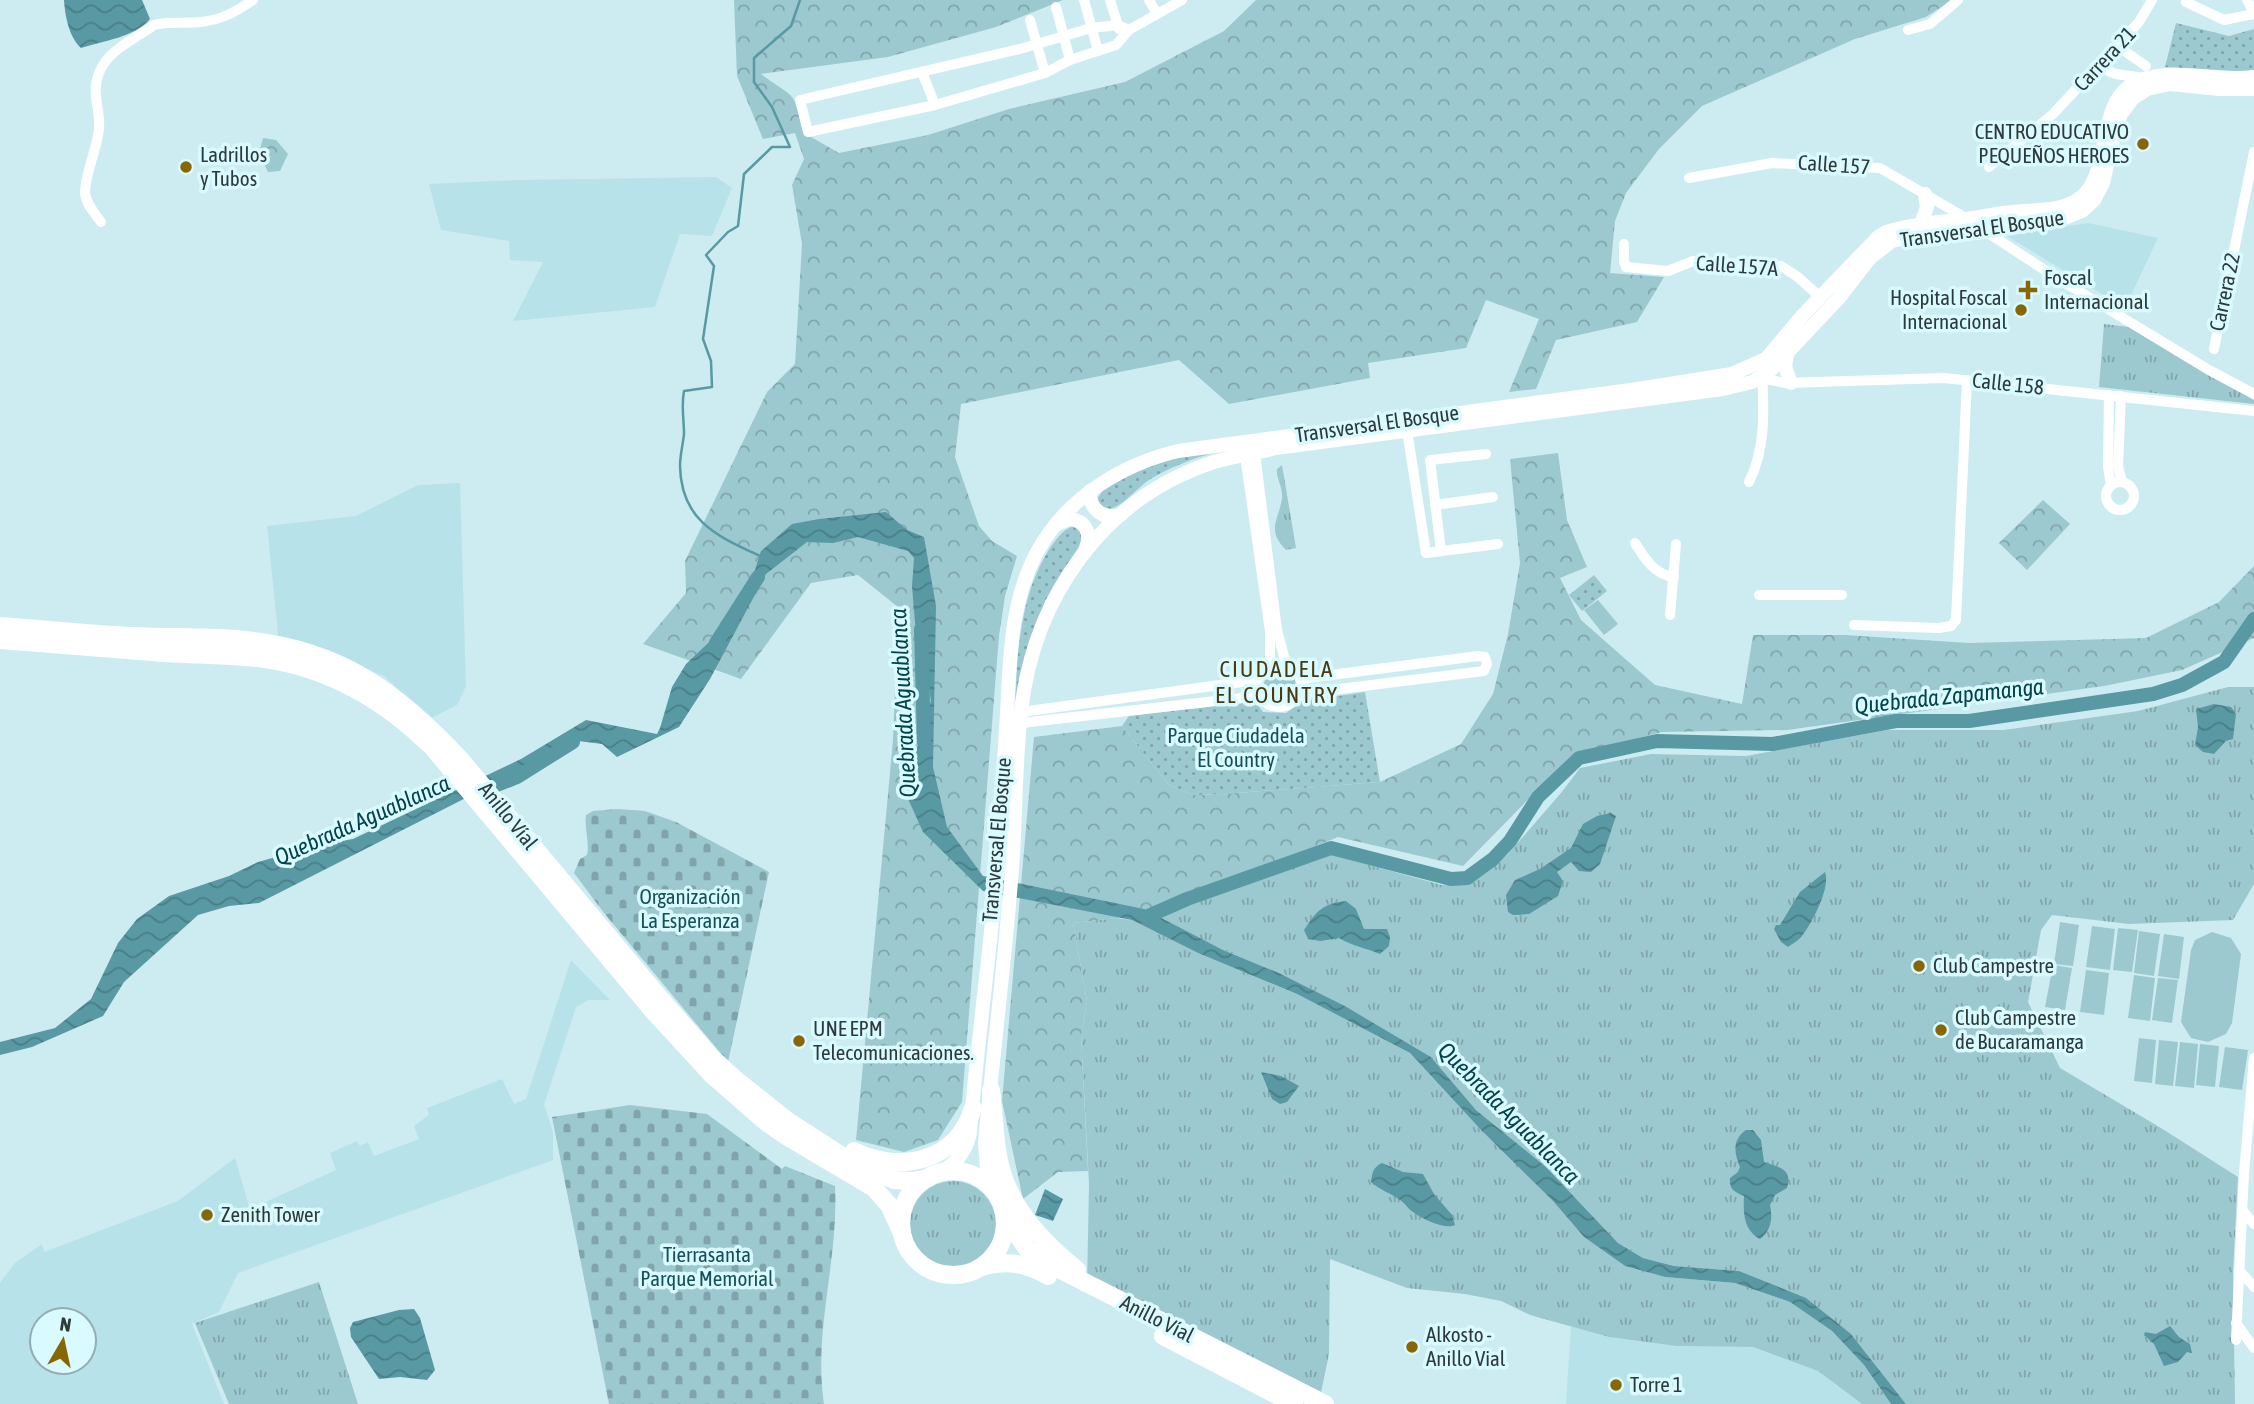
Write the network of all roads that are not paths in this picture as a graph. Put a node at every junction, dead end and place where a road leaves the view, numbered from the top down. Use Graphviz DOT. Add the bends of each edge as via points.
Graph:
graph roads {
  1 [pos="253,0"];
  2 [pos="1084,0"];
  3 [pos="1110,0"];
  4 [pos="1149,0"];
  5 [pos="1181,0"];
  6 [pos="1958,0"];
  7 [pos="2152,0"];
  8 [pos="2248,0"];
  9 [pos="2186,2"];
  10 [pos="1056,7"];
  11 [pos="2254,13"];
  12 [pos="1157,14"];
  13 [pos="1030,20"];
  14 [pos="1118,25"];
  15 [pos="1091,28"];
  16 [pos="1908,30"];
  17 [pos="1126,34"];
  18 [pos="1063,36"];
  19 [pos="1037,44"];
  20 [pos="2116,45"];
  21 [pos="1098,51"];
  22 [pos="1070,61"];
  23 [pos="2096,66"];
  24 [pos="922,72"];
  25 [pos="2145,72"];
  26 [pos="1045,73"];
  27 [pos="2116,74"];
  28 [pos="2254,77"];
  29 [pos="2254,89"];
  30 [pos="2123,92"];
  31 [pos="935,105"];
  32 [pos="2254,152"];
  33 [pos="1989,167"];
  34 [pos="1689,178"];
  35 [pos="1925,194"];
  36 [pos="1966,219"];
  37 [pos="101,222"];
  38 [pos="1922,225"];
  39 [pos="1980,228"];
  40 [pos="1624,244"];
  41 [pos="1820,298"];
  42 [pos="2214,349"];
  43 [pos="1788,351"];
  44 [pos="1766,359"];
  45 [pos="1721,376"];
  46 [pos="1762,378"];
  47 [pos="1847,380"];
  48 [pos="1967,380"];
  49 [pos="1791,383"];
  50 [pos="1845,393"];
  51 [pos="2254,394"];
  52 [pos="2109,395"];
  53 [pos="2121,396"];
  54 [pos="2254,411"];
  55 [pos="1407,430"];
  56 [pos="1250,454"];
  57 [pos="1486,454"];
  58 [pos="1956,476"];
  59 [pos="1749,482"];
  60 [pos="1090,491"];
  61 [pos="1493,497"];
  62 [pos="1435,505"];
  63 [pos="1121,515"];
  64 [pos="1056,526"];
  65 [pos="1635,543"];
  66 [pos="1498,544"];
  67 [pos="1676,544"];
  68 [pos="1086,548"];
  69 [pos="1441,551"];
  70 [pos="1954,565"];
  71 [pos="1674,578"];
  72 [pos="1759,595"];
  73 [pos="1842,596"];
  74 [pos="1670,615"];
  75 [pos="1854,625"];
  76 [pos="0,626"];
  77 [pos="0,640"];
  78 [pos="1286,664"];
  79 [pos="1270,665"];
  80 [pos="1300,678"];
  81 [pos="1257,680"];
  82 [pos="1299,694"];
  83 [pos="1260,696"];
  84 [pos="1021,717"];
  85 [pos="456,764"];
  86 [pos="487,800"];
  87 [pos="1001,903"];
  88 [pos="2254,1058"];
  89 [pos="990,1090"];
  90 [pos="973,1108"];
  91 [pos="806,1131"];
  92 [pos="933,1176"];
  93 [pos="2247,1179"];
  94 [pos="996,1194"];
  95 [pos="2242,1210"];
  96 [pos="1005,1216"];
  97 [pos="2254,1224"];
  98 [pos="901,1231"];
  99 [pos="982,1267"];
  100 [pos="2239,1270"];
  101 [pos="2254,1287"];
  102 [pos="1110,1296"];
  103 [pos="2236,1323"];
  104 [pos="2236,1340"];
  105 [pos="2254,1348"];
  106 [pos="1294,1404"];
  107 [pos="1325,1404"];
  1 -- 37 [label="street" via="230,16 154,25 100,68 94,96 99,128 85,194"];
  2 -- 15 [label="street"];
  3 -- 14 [label="street"];
  4 -- 12 [label="street"];
  5 -- 12 [label="street"];
  6 -- 16 [label="street" via="1930,24"];
  7 -- 20 [label="street, Carrera 21" via="2139,22"];
  8 -- 11 [label="street"];
  9 -- 11 [label="street" via="2224,20"];
  10 -- 18 [label="street"];
  12 -- 17 [label="street"];
  13 -- 19 [label="street"];
  14 -- 15 [label="street"];
  14 -- 17 [label="street"];
  15 -- 18 [label="street"];
  15 -- 21 [label="street"];
  17 -- 21 [label="street" via="1116,45"];
  18 -- 19 [label="street"];
  18 -- 22 [label="street"];
  19 -- 24 [label="street"];
  19 -- 26 [label="street"];
  20 -- 23 [label="street, Carrera 21"];
  20 -- 25 [label="street"];
  21 -- 22 [label="street"];
  22 -- 26 [label="street"];
  23 -- 27 [label="street"];
  23 -- 33 [label="street, Carrera 21" via="2053,114"];
  24 -- 31 [label="street"];
  24 -- 31 [label="street" via="800,100 808,132"];
  25 -- 27 [label="street"];
  25 -- 28 [label="main road"];
  25 -- 30 [label="main road"];
  26 -- 31 [label="street"];
  27 -- 30 [label="street"];
  29 -- 39 [label="main road, Transversal El Bosque" via="2169,84 2147,89 2121,114 2103,183 2088,206 2060,220"];
  30 -- 36 [label="main road, Transversal El Bosque" via="2106,129 2092,183 2081,197 2050,210"];
  32 -- 42 [label="street, Carrera 22"];
  34 -- 35 [label="street, Calle 157" via="1772,163 1874,167"];
  35 -- 36 [label="street, Calle 157"];
  35 -- 38 [label="main road"];
  36 -- 38 [label="main road, Transversal El Bosque"];
  36 -- 39 [label="street, Calle 157"];
  38 -- 41 [label="main road, Transversal El Bosque" via="1878,237"];
  39 -- 43 [label="main road, Transversal El Bosque" via="1913,236 1881,248"];
  39 -- 51 [label="street, Calle 157"];
  40 -- 41 [label="street, Calle 157A" via="1626,267 1668,271 1693,261 1781,266"];
  41 -- 44 [label="main road, Transversal El Bosque"];
  43 -- 46 [label="main road, Transversal El Bosque"];
  43 -- 49 [label="main road" via="1785,367"];
  44 -- 45 [label="main road, Transversal El Bosque"];
  44 -- 46 [label="street"];
  45 -- 46 [label="street, Calle 158"];
  45 -- 60 [label="main road, Transversal El Bosque" via="1178,450 1130,466"];
  46 -- 49 [label="street, Calle 158"];
  46 -- 55 [label="main road, Transversal El Bosque" via="1723,389"];
  46 -- 59 [label="street" via="1760,450"];
  47 -- 48 [label="street, Calle 158"];
  47 -- 49 [label="street, Calle 158"];
  47 -- 50 [label="street"];
  48 -- 52 [label="street, Calle 158"];
  48 -- 70 [label="street"];
  52 -- 53 [label="street, Calle 158"];
  52 -- 53 [label="street" via="2108,467 2116,484"];
  53 -- 54 [label="street, Calle 158"];
  55 -- 56 [label="main road, Transversal El Bosque"];
  55 -- 69 [label="street" via="1426,553"];
  56 -- 63 [label="main road, Transversal El Bosque" via="1186,474"];
  56 -- 78 [label="street"];
  56 -- 79 [label="street"];
  57 -- 62 [label="street" via="1430,460"];
  58 -- 70 [label="street"];
  60 -- 63 [label="main road" via="1098,513"];
  60 -- 64 [label="main road, Transversal El Bosque"];
  61 -- 62 [label="street"];
  62 -- 69 [label="street"];
  63 -- 68 [label="main road, Transversal El Bosque"];
  64 -- 68 [label="main road" via="1064,520 1079,521 1088,533"];
  64 -- 87 [label="main road, Transversal El Bosque" via="1026,576 1013,624 997,868"];
  65 -- 71 [label="street" via="1654,568"];
  66 -- 69 [label="street"];
  67 -- 71 [label="street"];
  68 -- 84 [label="main road, Transversal El Bosque" via="1043,623"];
  70 -- 75 [label="street" via="1958,616 1951,626"];
  71 -- 74 [label="street"];
  72 -- 73 [label="street"];
  76 -- 85 [label="highway, Anillo Víal" via="241,639 300,650 337,663 382,688 426,723"];
  77 -- 85 [label="highway, Anillo Víal" via="292,664 376,700"];
  78 -- 79 [label="street"];
  78 -- 80 [label="street"];
  79 -- 81 [label="street"];
  80 -- 82 [label="street"];
  80 -- 82 [label="street" via="1478,656 1485,657 1487,664 1484,671"];
  81 -- 83 [label="street"];
  81 -- 84 [label="street"];
  82 -- 83 [label="street" via="1282,706"];
  83 -- 84 [label="street"];
  84 -- 87 [label="main road, Transversal El Bosque" via="1012,870"];
  85 -- 86 [label="highway, Anillo Víal"];
  86 -- 91 [label="highway, Anillo Víal" via="712,1058"];
  86 -- 98 [label="highway, Anillo Víal" via="654,1012 712,1075 786,1136 874,1188 889,1205"];
  87 -- 89 [label="main road, Transversal El Bosque"];
  87 -- 90 [label="main road, Transversal El Bosque"];
  88 -- 93 [label="street"];
  89 -- 94 [label="main road, Transversal El Bosque" via="985,1151"];
  89 -- 102 [label="highway" via="997,1153 1013,1201 1045,1242"];
  90 -- 91 [label="highway" via="965,1126 943,1149 903,1163 871,1160"];
  90 -- 92 [label="main road, Transversal El Bosque" via="967,1145 956,1162"];
  91 -- 92 [label="highway, Anillo Víal" via="880,1177 906,1182"];
  92 -- 94 [label="highway" via="954,1171 970,1174"];
  92 -- 98 [label="highway" via="915,1187 906,1200"];
  93 -- 95 [label="street"];
  94 -- 96 [label="highway"];
  95 -- 97 [label="street"];
  95 -- 100 [label="street"];
  96 -- 99 [label="highway" via="999,1248"];
  96 -- 102 [label="highway, Anillo Víal" via="1033,1254"];
  98 -- 99 [label="highway" via="914,1258 932,1271 961,1275"];
  99 -- 106 [label="highway, Anillo Víal" via="1009,1262 1033,1268"];
  100 -- 101 [label="street"];
  100 -- 103 [label="street"];
  102 -- 107 [label="highway, Anillo Víal"];
  103 -- 104 [label="street"];
  103 -- 105 [label="street"];
}
